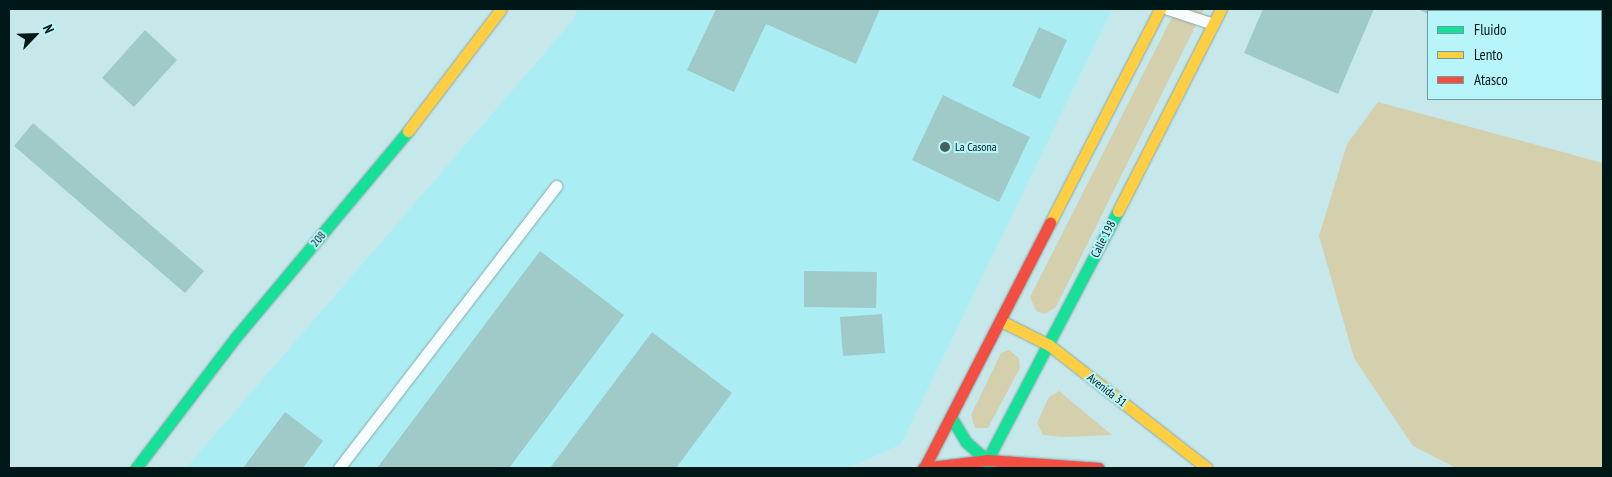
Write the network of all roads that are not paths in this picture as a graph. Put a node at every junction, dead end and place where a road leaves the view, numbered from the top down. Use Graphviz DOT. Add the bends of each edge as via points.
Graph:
graph roads {
  1 [pos="501,9"];
  2 [pos="1160,9"];
  3 [pos="1168,9"];
  4 [pos="1221,9"];
  5 [pos="1214,25"];
  6 [pos="556,186"];
  7 [pos="1001,321"];
  8 [pos="1049,345"];
  9 [pos="951,417"];
  10 [pos="985,464"];
  11 [pos="136,468"];
  12 [pos="339,468"];
  13 [pos="924,468"];
  14 [pos="1099,468"];
  15 [pos="1207,468"];
  1 -- 11 [label="main road, 208" via="394,148 235,338"];
  2 -- 7 [label="main road"];
  3 -- 5 [label="lane"];
  4 -- 5 [label="main road, Calle 198"];
  5 -- 8 [label="main road, Calle 198"];
  6 -- 12 [label="lane"];
  7 -- 8 [label="main road, Avenida 31"];
  7 -- 9 [label="main road"];
  8 -- 10 [label="main road, Calle 198"];
  8 -- 15 [label="main road, Avenida 31"];
  9 -- 10 [label="main road"];
  9 -- 13 [label="main road"];
  10 -- 13 [label="main road"];
  10 -- 14 [label="main road"];
}
